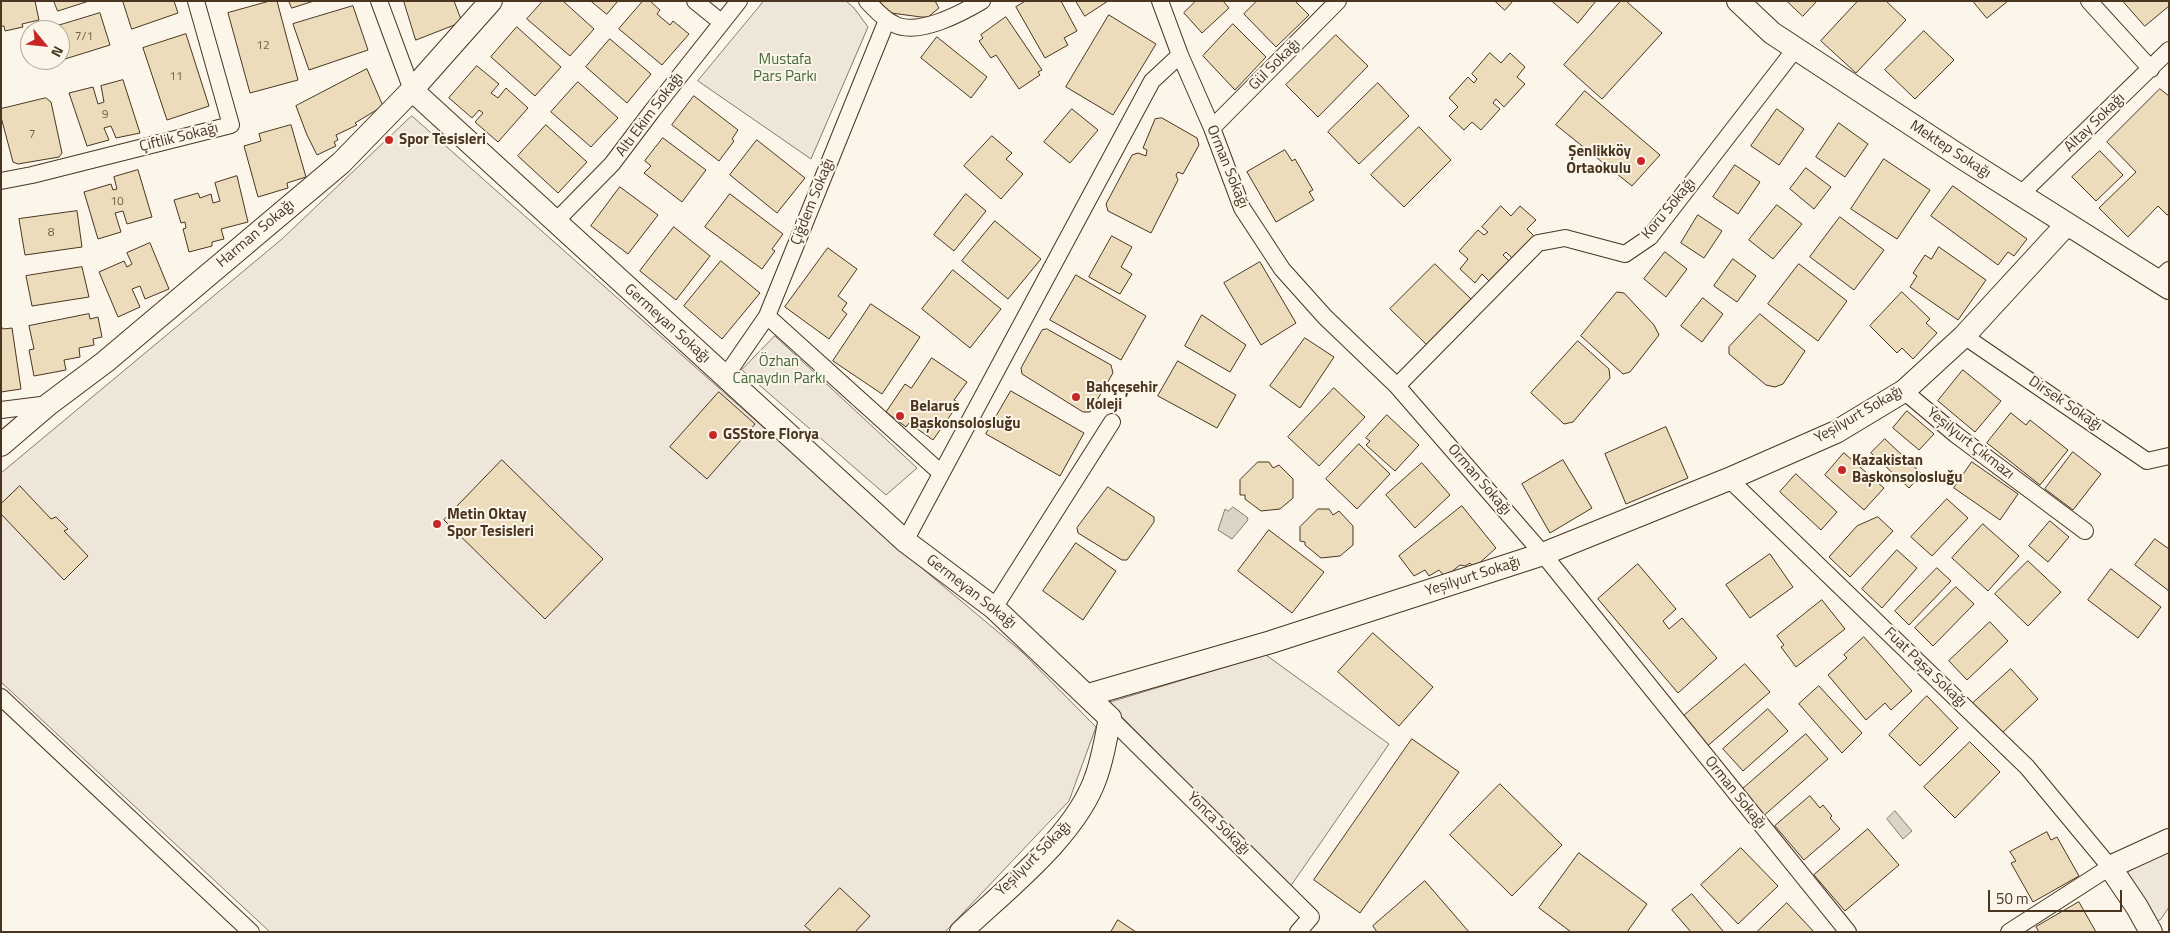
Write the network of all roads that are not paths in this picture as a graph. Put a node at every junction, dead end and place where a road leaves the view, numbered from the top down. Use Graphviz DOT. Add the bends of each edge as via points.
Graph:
graph roads {
  1 [pos="196,1"];
  2 [pos="379,1"];
  3 [pos="491,1"];
  4 [pos="695,1"];
  5 [pos="739,1"];
  6 [pos="867,1"];
  7 [pos="982,1"];
  8 [pos="1160,1"];
  9 [pos="1338,1"];
  10 [pos="1738,1"];
  11 [pos="2089,1"];
  12 [pos="887,20"];
  13 [pos="721,22"];
  14 [pos="1796,48"];
  15 [pos="1180,55"];
  16 [pos="2167,57"];
  17 [pos="2151,69"];
  18 [pos="412,90"];
  19 [pos="1212,128"];
  20 [pos="1,181"];
  21 [pos="2020,195"];
  22 [pos="555,222"];
  23 [pos="2066,224"];
  24 [pos="2165,280"];
  25 [pos="767,316"];
  26 [pos="1964,336"];
  27 [pos="725,377"];
  28 [pos="1396,386"];
  29 [pos="1904,390"];
  30 [pos="49,404"];
  31 [pos="1,410"];
  32 [pos="1112,422"];
  33 [pos="1,445"];
  34 [pos="2169,456"];
  35 [pos="941,473"];
  36 [pos="1729,478"];
  37 [pos="2085,531"];
  38 [pos="905,541"];
  39 [pos="1543,554"];
  40 [pos="994,608"];
  41 [pos="1088,695"];
  42 [pos="1,697"];
  43 [pos="1110,718"];
  44 [pos="2169,840"];
  45 [pos="2110,867"];
  46 [pos="251,932"];
  47 [pos="960,932"];
  48 [pos="1298,932"];
  49 [pos="1848,932"];
  50 [pos="2009,932"];
  51 [pos="2151,932"];
  1 -- 20 [label="street, Çiftlik Sokağı" via="232,125"];
  2 -- 18 [label="street, Germeyan Sokağı"];
  3 -- 18 [label="main road, Harman Sokağı"];
  4 -- 13 [label="street"];
  5 -- 13 [label="street, Altı Ekim Sokağı"];
  6 -- 12 [label="street"];
  7 -- 12 [label="street" via="931,25 906,28"];
  8 -- 15 [label="street, Orman Sokağı"];
  9 -- 19 [label="street, Gül Sokağı"];
  10 -- 14 [label="main road, Mektep Sokağı" via="1772,32"];
  11 -- 17 [label="street"];
  12 -- 25 [label="street, Çiğdem Sokağı"];
  13 -- 22 [label="street, Altı Ekim Sokağı" via="612,164"];
  14 -- 21 [label="main road, Mektep Sokağı"];
  14 -- 28 [label="street, Koru Sokağı" via="1650,237 1625,254 1565,238 1538,243"];
  15 -- 19 [label="street, Orman Sokağı"];
  15 -- 35 [label="street" via="1152,80"];
  16 -- 17 [label="street, Altay Sokağı"];
  17 -- 21 [label="street, Altay Sokağı"];
  18 -- 22 [label="main road, Germeyan Sokağı"];
  18 -- 30 [label="main road, Harman Sokağı" via="341,163 105,362"];
  19 -- 28 [label="street, Orman Sokağı" via="1242,208 1282,269 1325,317"];
  21 -- 23 [label="main road, Mektep Sokağı"];
  22 -- 27 [label="main road, Germeyan Sokağı"];
  23 -- 24 [label="main road, Mektep Sokağı"];
  23 -- 26 [label="main road, Yeşilyurt Sokağı"];
  25 -- 27 [label="street, Çiğdem Sokağı"];
  25 -- 35 [label="street"];
  26 -- 29 [label="main road, Yeşilyurt Sokağı"];
  26 -- 34 [label="street, Dirsek Sokağı" via="2147,460"];
  27 -- 38 [label="main road, Germeyan Sokağı"];
  28 -- 39 [label="street, Orman Sokağı"];
  29 -- 36 [label="main road, Yeşilyurt Sokağı" via="1836,432"];
  29 -- 37 [label="street, Yeşilyurt Çıkmazı" via="1954,434"];
  30 -- 31 [label="street"];
  30 -- 33 [label="main road, Harman Sokağı"];
  32 -- 40 [label="street"];
  35 -- 38 [label="street"];
  36 -- 39 [label="main road, Yeşilyurt Sokağı"];
  36 -- 45 [label="street, Fuat Paşa Sokağı" via="2027,767"];
  38 -- 40 [label="main road, Germeyan Sokağı"];
  39 -- 41 [label="main road, Yeşilyurt Sokağı" via="1271,642"];
  39 -- 49 [label="street, Orman Sokağı"];
  40 -- 41 [label="main road, Germeyan Sokağı"];
  41 -- 43 [label="main road"];
  42 -- 46 [label="street"];
  43 -- 47 [label="main road, Yeşilyurt Sokağı" via="1096,778 1074,819 1048,849"];
  43 -- 48 [label="street, Yonca Sokağı" via="1312,917"];
  44 -- 45 [label="main road"];
  45 -- 50 [label="street"];
  45 -- 51 [label="main road"];
}
